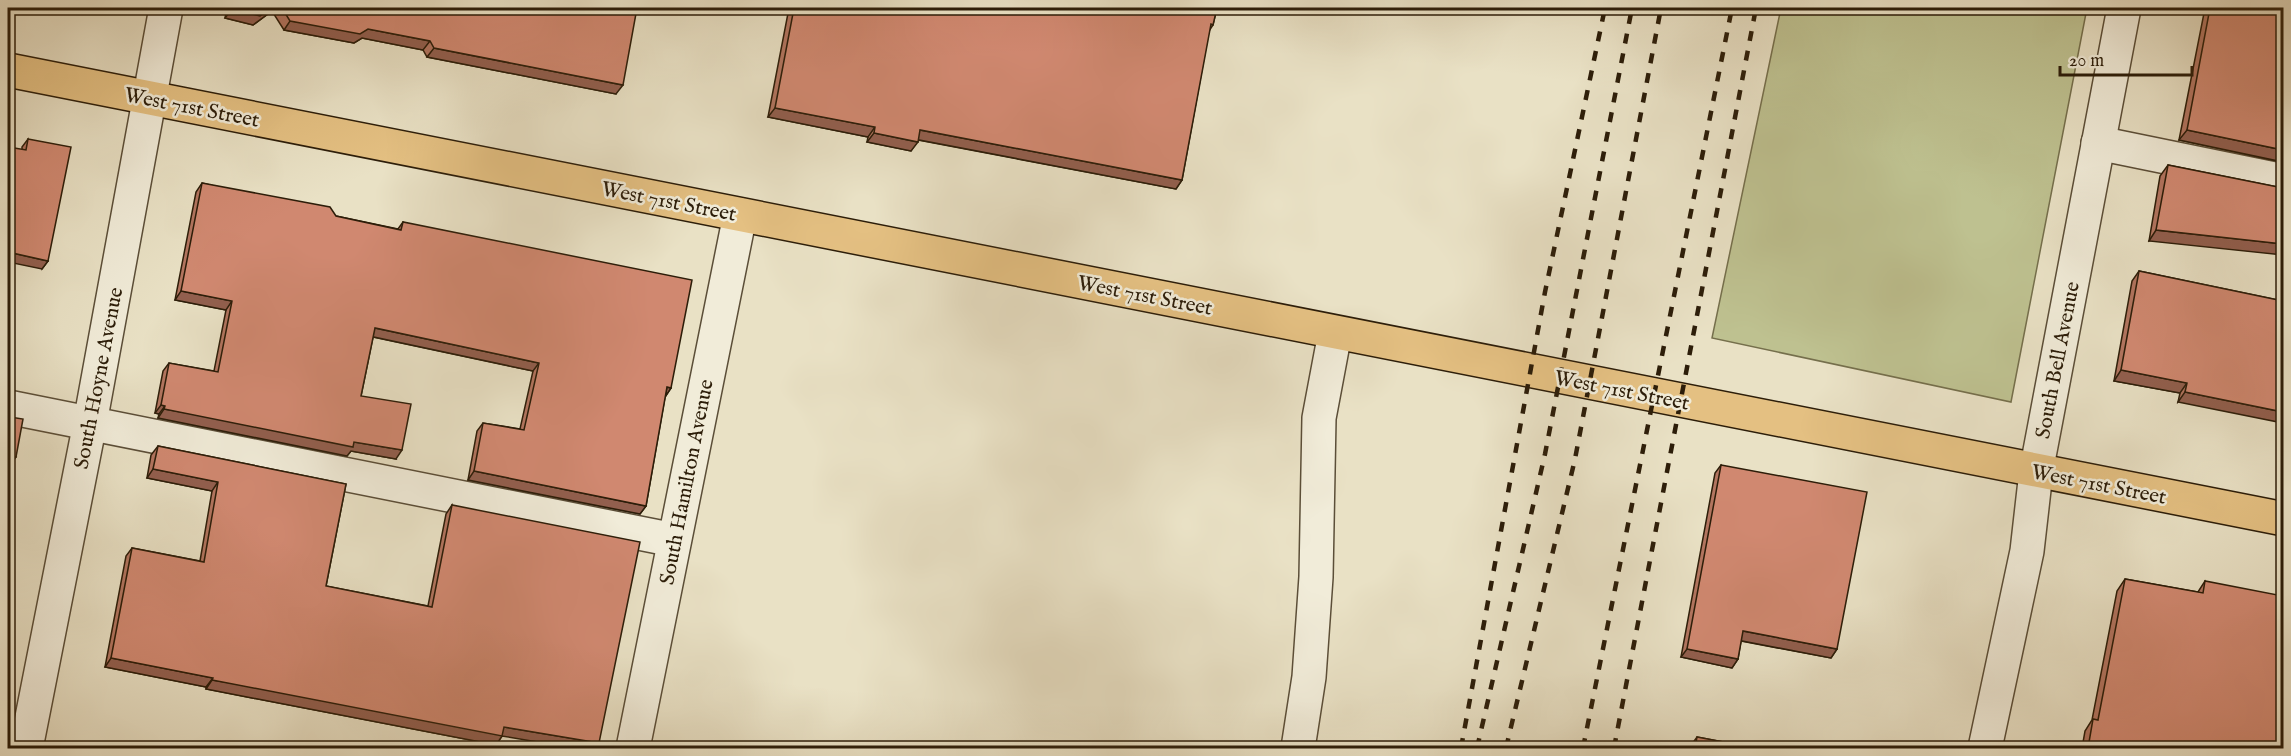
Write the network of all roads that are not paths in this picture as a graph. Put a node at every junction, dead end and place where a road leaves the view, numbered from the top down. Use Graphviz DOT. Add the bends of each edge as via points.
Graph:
graph roads {
  1 [pos="166,8"];
  2 [pos="2124,8"];
  3 [pos="8,70"];
  4 [pos="150,100"];
  5 [pos="2098,143"];
  6 [pos="2283,181"];
  7 [pos="740,215"];
  8 [pos="1335,333"];
  9 [pos="8,407"];
  10 [pos="90,423"];
  11 [pos="2036,472"];
  12 [pos="2283,519"];
  13 [pos="674,540"];
  14 [pos="8,745"];
  15 [pos="26,748"];
  16 [pos="633,748"];
  17 [pos="1298,748"];
  18 [pos="1985,748"];
  1 -- 4 [label="street, South Hoyne Avenue"];
  2 -- 5 [label="street, South Bell Avenue"];
  3 -- 4 [label="main road, West 71st Street"];
  4 -- 7 [label="main road, West 71st Street"];
  4 -- 10 [label="street, South Hoyne Avenue"];
  5 -- 6 [label="street"];
  5 -- 11 [label="street, South Bell Avenue"];
  7 -- 8 [label="main road, West 71st Street"];
  7 -- 13 [label="street, South Hamilton Avenue"];
  8 -- 11 [label="main road, West 71st Street"];
  8 -- 17 [label="street" via="1319,418 1310,677"];
  9 -- 10 [label="street"];
  10 -- 13 [label="street"];
  10 -- 15 [label="street, South Hoyne Avenue"];
  11 -- 12 [label="main road, West 71st Street"];
  11 -- 18 [label="street, South Bell Avenue" via="2027,551"];
  13 -- 16 [label="street, South Hamilton Avenue"];
  14 -- 15 [label="street"];
}
